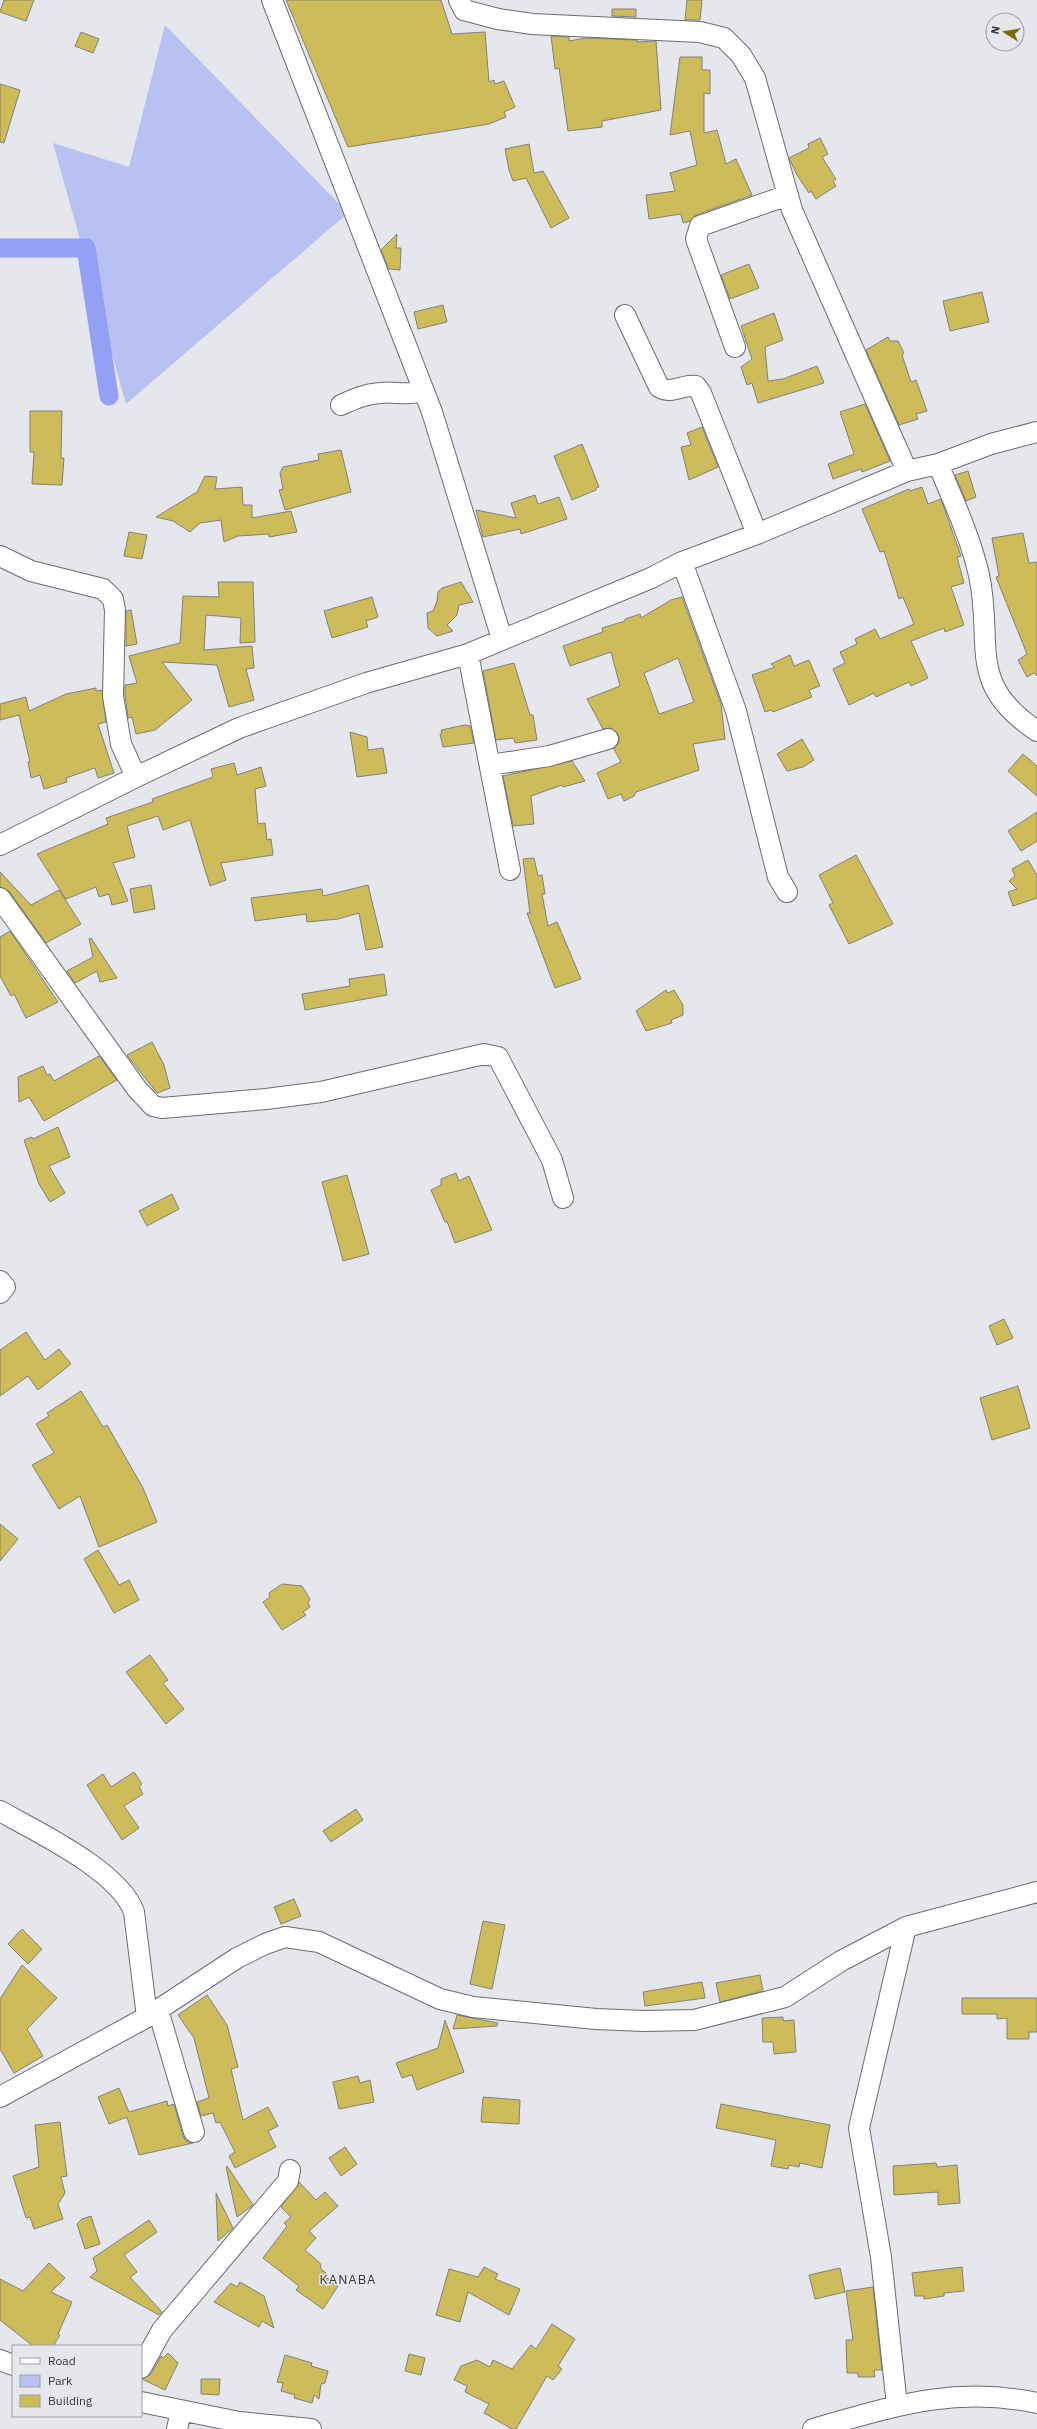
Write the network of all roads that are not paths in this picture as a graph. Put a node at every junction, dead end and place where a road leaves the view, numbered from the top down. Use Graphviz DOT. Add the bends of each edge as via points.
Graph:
graph roads {
  1 [pos="272,0"];
  2 [pos="459,0"];
  3 [pos="788,195"];
  4 [pos="625,315"];
  5 [pos="735,346"];
  6 [pos="423,390"];
  7 [pos="341,405"];
  8 [pos="1037,432"];
  9 [pos="938,464"];
  10 [pos="907,471"];
  11 [pos="757,534"];
  12 [pos="0,556"];
  13 [pos="682,562"];
  14 [pos="502,639"];
  15 [pos="468,654"];
  16 [pos="1037,731"];
  17 [pos="608,739"];
  18 [pos="490,765"];
  19 [pos="136,777"];
  20 [pos="0,845"];
  21 [pos="510,870"];
  22 [pos="787,892"];
  23 [pos="0,898"];
  24 [pos="563,1198"];
  25 [pos="0,1281"];
  26 [pos="0,1293"];
  27 [pos="0,1811"];
  28 [pos="1037,1892"];
  29 [pos="906,1927"];
  30 [pos="153,2013"];
  31 [pos="0,2097"];
  32 [pos="194,2132"];
  33 [pos="290,2170"];
  34 [pos="0,2360"];
  35 [pos="12,2365"];
  36 [pos="142,2366"];
  37 [pos="142,2402"];
  38 [pos="1037,2403"];
  39 [pos="897,2406"];
  40 [pos="179,2420"];
  41 [pos="311,2429"];
  42 [pos="813,2429"];
  1 -- 6 [label="street"];
  2 -- 3 [label="street" via="464,10 532,24 700,32 724,38 741,55 755,78"];
  3 -- 5 [label="street" via="700,226 697,231 696,239"];
  3 -- 10 [label="street" via="792,210"];
  4 -- 11 [label="street" via="659,388 669,391 689,385 696,386 701,393"];
  6 -- 7 [label="street" via="416,394 380,392 360,396"];
  6 -- 14 [label="street"];
  8 -- 9 [label="street" via="991,444"];
  9 -- 10 [label="street"];
  9 -- 16 [label="street" via="967,534 979,576 983,635 989,674 997,694 1006,706"];
  10 -- 11 [label="street"];
  11 -- 13 [label="street"];
  12 -- 19 [label="street" via="31,571 104,589 113,599 113,696 121,744"];
  13 -- 14 [label="street" via="650,578"];
  13 -- 22 [label="street" via="736,711 778,877"];
  14 -- 15 [label="street"];
  15 -- 18 [label="street"];
  15 -- 19 [label="street" via="366,683 239,728"];
  17 -- 18 [label="street" via="549,756"];
  18 -- 21 [label="street"];
  19 -- 20 [label="street"];
  23 -- 24 [label="street" via="137,1089 153,1106 162,1108 321,1092 484,1054 495,1055 552,1160"];
  25 -- 26 [label="street" via="5,1287"];
  27 -- 30 [label="street" via="73,1852 106,1876 131,1903"];
  28 -- 29 [label="street"];
  29 -- 30 [label="street" via="841,1961 785,1997 694,2020 612,2020 473,2007 440,2000 318,1942 285,1937 237,1958"];
  29 -- 39 [label="street" via="859,2128 881,2257"];
  30 -- 31 [label="street"];
  30 -- 32 [label="street"];
  33 -- 36 [label="street" via="288,2181 162,2330"];
  34 -- 35 [label="street"];
  37 -- 40 [label="street"];
  38 -- 39 [label="street" via="988,2395 962,2395"];
  39 -- 42 [label="street"];
  40 -- 41 [label="street" via="239,2422"];
}
